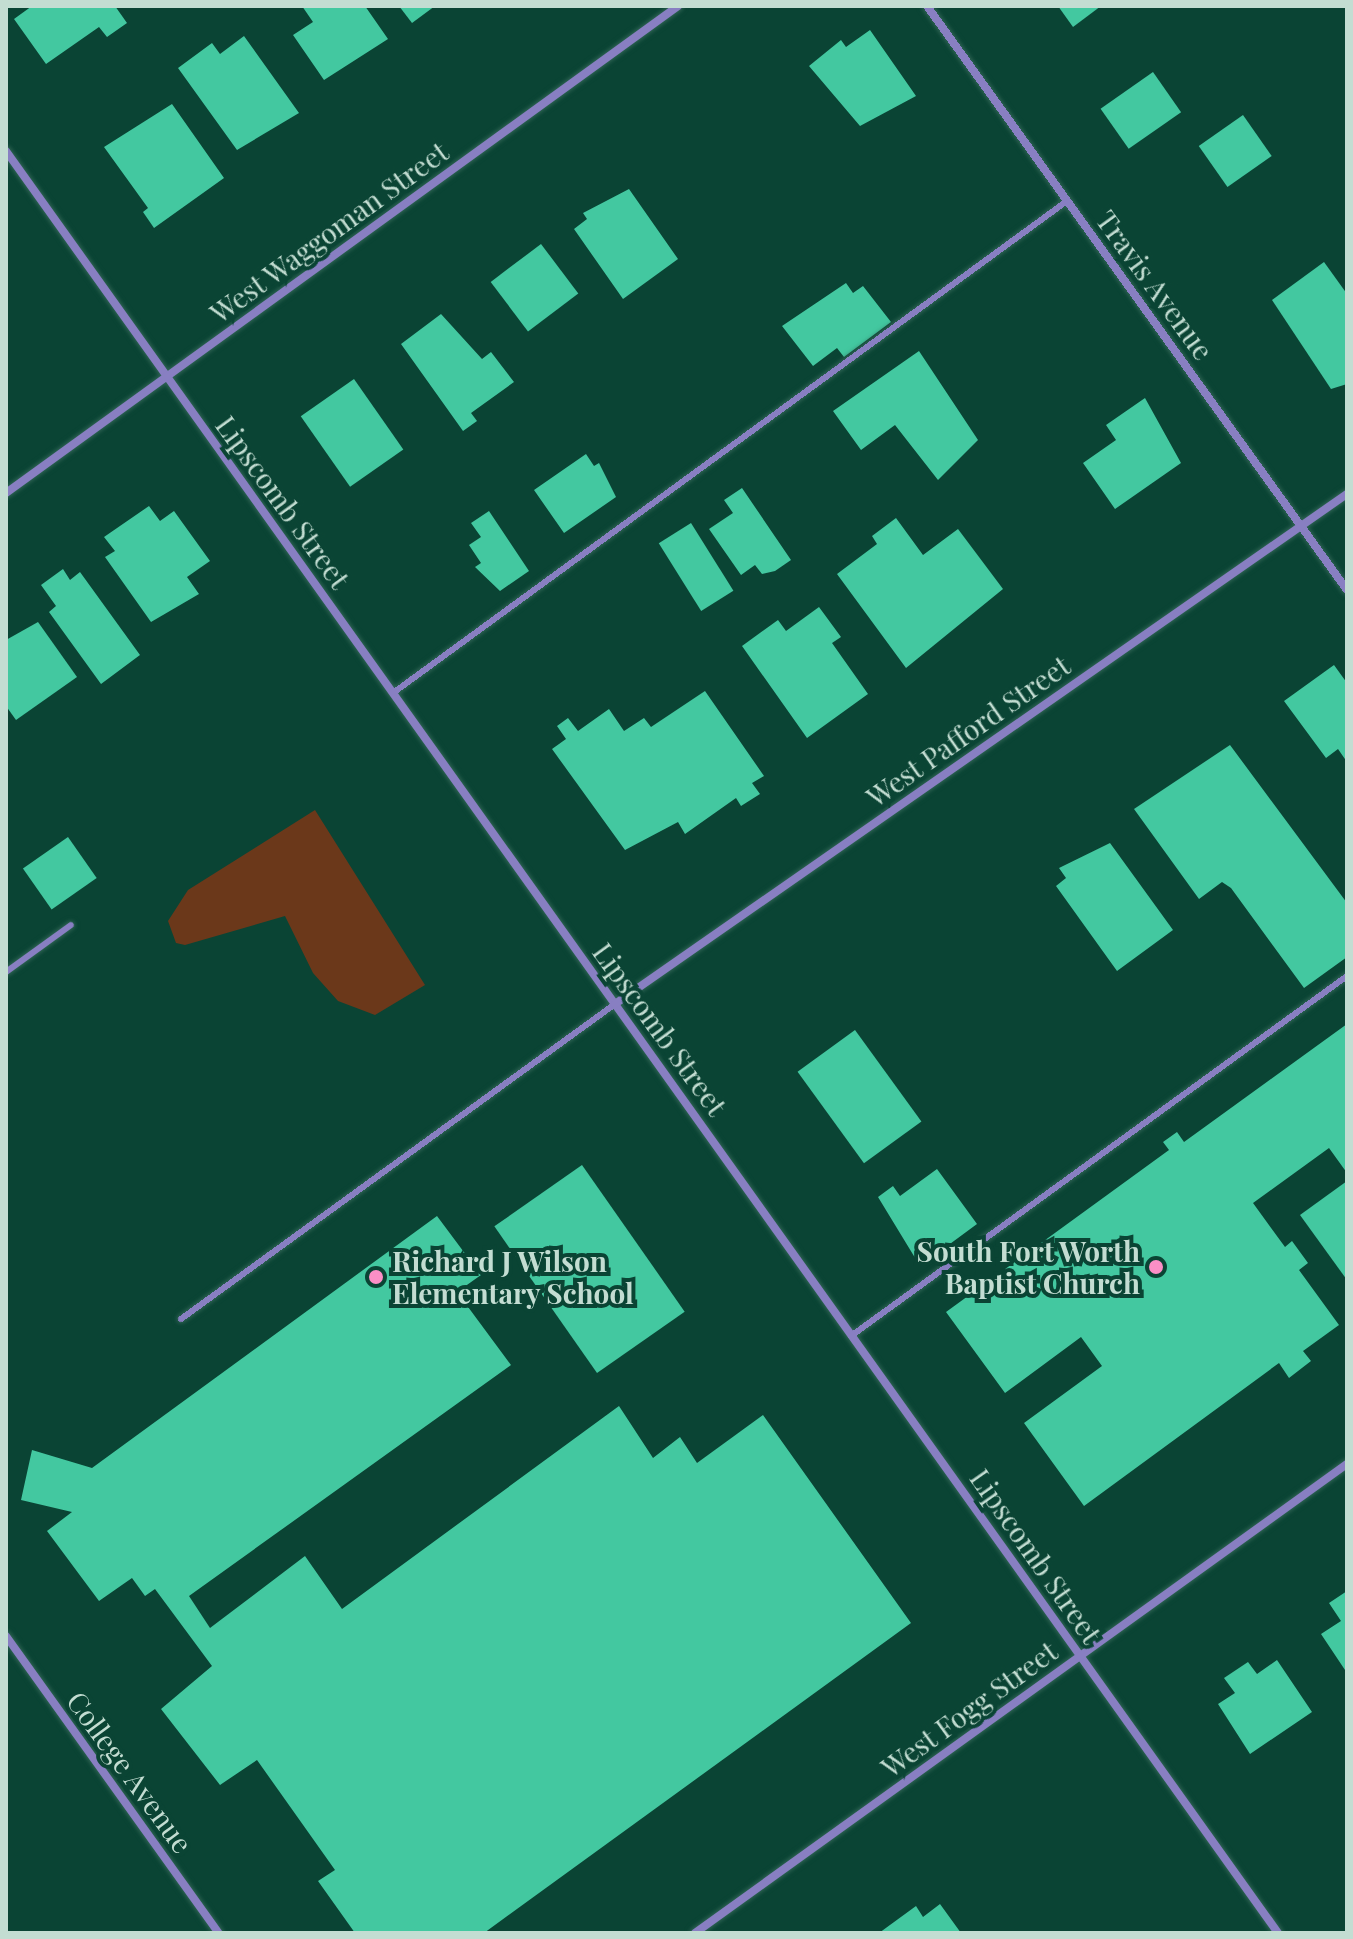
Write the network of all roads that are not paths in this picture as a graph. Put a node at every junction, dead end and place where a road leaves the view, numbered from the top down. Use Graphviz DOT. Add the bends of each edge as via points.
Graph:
graph roads {
  1 [pos="678,6"];
  2 [pos="927,6"];
  3 [pos="6,151"];
  4 [pos="1067,201"];
  5 [pos="167,376"];
  6 [pos="6,493"];
  7 [pos="1347,494"];
  8 [pos="1301,527"];
  9 [pos="1347,590"];
  10 [pos="393,693"];
  11 [pos="71,925"];
  12 [pos="6,972"];
  13 [pos="1347,976"];
  14 [pos="615,1004"];
  15 [pos="181,1319"];
  16 [pos="851,1336"];
  17 [pos="1347,1464"];
  18 [pos="6,1636"];
  19 [pos="1080,1656"];
  20 [pos="219,1933"];
  21 [pos="695,1933"];
  22 [pos="1278,1933"];
  1 -- 5 [label="street, West Waggoman Street"];
  2 -- 4 [label="street, Travis Avenue"];
  3 -- 5 [label="street, Lipscomb Street"];
  4 -- 8 [label="street, Travis Avenue"];
  4 -- 10 [label="lane"];
  5 -- 6 [label="street, West Waggoman Street"];
  5 -- 10 [label="street, Lipscomb Street"];
  7 -- 8 [label="street, West Pafford Street"];
  8 -- 9 [label="street, Travis Avenue"];
  8 -- 14 [label="street, West Pafford Street"];
  10 -- 14 [label="street, Lipscomb Street"];
  11 -- 12 [label="lane"];
  13 -- 16 [label="lane"];
  14 -- 15 [label="lane"];
  14 -- 16 [label="street, Lipscomb Street"];
  16 -- 19 [label="street, Lipscomb Street"];
  17 -- 19 [label="street, West Fogg Street"];
  18 -- 20 [label="street, College Avenue"];
  19 -- 21 [label="street, West Fogg Street"];
  19 -- 22 [label="street, Lipscomb Street"];
}
